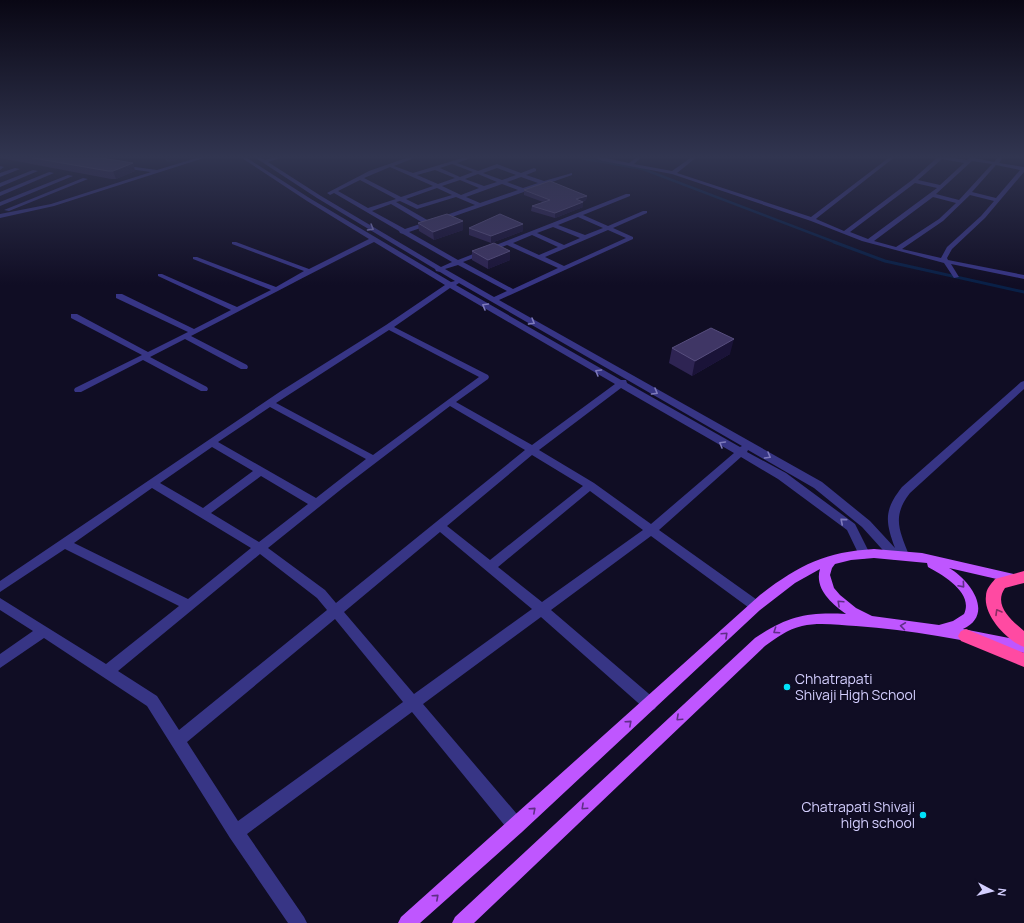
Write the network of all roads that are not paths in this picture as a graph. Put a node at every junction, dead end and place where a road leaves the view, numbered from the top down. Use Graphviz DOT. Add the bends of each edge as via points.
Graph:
graph roads {
  1 [pos="0,199"];
  2 [pos="35,199"];
  3 [pos="71,199"];
  4 [pos="312,199"];
  5 [pos="324,199"];
  6 [pos="348,199"];
  7 [pos="401,199"];
  8 [pos="447,199"];
  9 [pos="466,199"];
  10 [pos="497,199"];
  11 [pos="618,199"];
  12 [pos="751,199"];
  13 [pos="838,199"];
  14 [pos="890,199"];
  15 [pos="928,199"];
  16 [pos="949,199"];
  17 [pos="963,199"];
  18 [pos="993,199"];
  19 [pos="9,200"];
  20 [pos="309,200"];
  21 [pos="997,200"];
  22 [pos="391,202"];
  23 [pos="960,202"];
  24 [pos="25,203"];
  25 [pos="0,204"];
  26 [pos="52,205"];
  27 [pos="480,205"];
  28 [pos="368,210"];
  29 [pos="645,212"];
  30 [pos="0,215"];
  31 [pos="579,215"];
  32 [pos="813,220"];
  33 [pos="428,223"];
  34 [pos="553,225"];
  35 [pos="609,228"];
  36 [pos="532,233"];
  37 [pos="845,233"];
  38 [pos="396,234"];
  39 [pos="586,238"];
  40 [pos="374,239"];
  41 [pos="869,241"];
  42 [pos="234,243"];
  43 [pos="508,243"];
  44 [pos="564,247"];
  45 [pos="897,249"];
  46 [pos="540,257"];
  47 [pos="195,258"];
  48 [pos="947,262"];
  49 [pos="459,263"];
  50 [pos="441,269"];
  51 [pos="565,269"];
  52 [pos="309,271"];
  53 [pos="431,273"];
  54 [pos="160,275"];
  55 [pos="956,277"];
  56 [pos="1024,277"];
  57 [pos="460,281"];
  58 [pos="450,285"];
  59 [pos="277,290"];
  60 [pos="514,292"];
  61 [pos="120,296"];
  62 [pos="494,300"];
  63 [pos="237,310"];
  64 [pos="74,316"];
  65 [pos="389,327"];
  66 [pos="194,332"];
  67 [pos="185,336"];
  68 [pos="146,356"];
  69 [pos="244,367"];
  70 [pos="630,377"];
  71 [pos="619,384"];
  72 [pos="1024,384"];
  73 [pos="204,389"];
  74 [pos="78,390"];
  75 [pos="449,402"];
  76 [pos="270,403"];
  77 [pos="212,443"];
  78 [pos="744,449"];
  79 [pos="532,450"];
  80 [pos="374,459"];
  81 [pos="261,471"];
  82 [pos="152,483"];
  83 [pos="590,486"];
  84 [pos="316,503"];
  85 [pos="202,514"];
  86 [pos="440,526"];
  87 [pos="652,529"];
  88 [pos="64,543"];
  89 [pos="260,548"];
  90 [pos="864,554"];
  91 [pos="899,555"];
  92 [pos="832,559"];
  93 [pos="490,567"];
  94 [pos="1021,579"];
  95 [pos="0,587"];
  96 [pos="0,603"];
  97 [pos="189,605"];
  98 [pos="756,606"];
  99 [pos="541,609"];
  100 [pos="335,611"];
  101 [pos="874,622"];
  102 [pos="932,630"];
  103 [pos="44,631"];
  104 [pos="966,636"];
  105 [pos="1024,640"];
  106 [pos="1024,647"];
  107 [pos="1024,660"];
  108 [pos="0,662"];
  109 [pos="107,672"];
  110 [pos="412,703"];
  111 [pos="650,704"];
  112 [pos="177,740"];
  113 [pos="516,826"];
  114 [pos="236,832"];
  115 [pos="298,923"];
  116 [pos="407,923"];
  117 [pos="461,923"];
  1 -- 19 [label="street"];
  2 -- 24 [label="street"];
  3 -- 26 [label="street"];
  4 -- 20 [label="street"];
  5 -- 38 [label="street, one-way"];
  6 -- 28 [label="street"];
  7 -- 8 [label="street" via="417,207"];
  7 -- 22 [label="street"];
  9 -- 27 [label="street"];
  10 -- 27 [label="street"];
  11 -- 31 [label="street"];
  12 -- 32 [label="street"];
  13 -- 32 [label="street"];
  14 -- 37 [label="street"];
  15 -- 41 [label="street"];
  16 -- 23 [label="street"];
  17 -- 23 [label="street"];
  18 -- 21 [label="street"];
  19 -- 24 [label="street"];
  19 -- 25 [label="street"];
  20 -- 40 [label="street"];
  21 -- 48 [label="street" via="983,217 949,248 944,258"];
  22 -- 28 [label="street"];
  22 -- 33 [label="street"];
  23 -- 45 [label="street" via="941,220"];
  24 -- 26 [label="street"];
  24 -- 30 [label="street"];
  26 -- 30 [label="street"];
  27 -- 33 [label="street"];
  28 -- 38 [label="street"];
  29 -- 35 [label="street"];
  31 -- 34 [label="street"];
  31 -- 35 [label="street"];
  32 -- 37 [label="street"];
  33 -- 38 [label="street"];
  34 -- 36 [label="street"];
  34 -- 39 [label="street"];
  35 -- 39 [label="street"];
  35 -- 51 [label="street" via="631,238"];
  36 -- 43 [label="street"];
  36 -- 44 [label="street"];
  37 -- 41 [label="street"];
  38 -- 49 [label="street"];
  38 -- 50 [label="street"];
  39 -- 44 [label="street"];
  40 -- 52 [label="street"];
  40 -- 53 [label="street"];
  41 -- 45 [label="street"];
  42 -- 52 [label="street"];
  43 -- 46 [label="street"];
  43 -- 49 [label="street"];
  44 -- 46 [label="street"];
  45 -- 48 [label="street"];
  46 -- 51 [label="street"];
  47 -- 59 [label="street"];
  48 -- 55 [label="street"];
  48 -- 56 [label="street"];
  49 -- 50 [label="street"];
  49 -- 60 [label="street"];
  50 -- 53 [label="street"];
  50 -- 57 [label="street"];
  51 -- 60 [label="street"];
  52 -- 59 [label="street"];
  53 -- 58 [label="street"];
  54 -- 63 [label="street"];
  57 -- 58 [label="street"];
  57 -- 62 [label="street"];
  58 -- 65 [label="street"];
  71 -- 58 [label="street, one-way"];
  59 -- 63 [label="street"];
  60 -- 62 [label="street"];
  61 -- 66 [label="street"];
  62 -- 70 [label="street, one-way"];
  63 -- 66 [label="street"];
  64 -- 68 [label="street"];
  65 -- 75 [label="street" via="485,377"];
  65 -- 76 [label="street"];
  66 -- 67 [label="street"];
  67 -- 68 [label="street"];
  67 -- 69 [label="street"];
  68 -- 73 [label="street"];
  68 -- 74 [label="street"];
  70 -- 71 [label="street"];
  70 -- 78 [label="street, one-way"];
  78 -- 71 [label="street, one-way"];
  71 -- 79 [label="street"];
  72 -- 91 [label="street" via="896,501 892,514"];
  75 -- 79 [label="street"];
  75 -- 80 [label="street"];
  76 -- 77 [label="street"];
  76 -- 80 [label="street"];
  77 -- 81 [label="street"];
  77 -- 82 [label="street"];
  78 -- 87 [label="street"];
  90 -- 78 [label="street, one-way" via="851,527"];
  78 -- 91 [label="street, one-way" via="818,485"];
  79 -- 83 [label="street"];
  79 -- 86 [label="street"];
  80 -- 84 [label="street"];
  81 -- 84 [label="street"];
  81 -- 85 [label="street"];
  82 -- 85 [label="street"];
  82 -- 88 [label="street"];
  83 -- 87 [label="street"];
  83 -- 93 [label="street"];
  84 -- 89 [label="street"];
  85 -- 89 [label="street"];
  86 -- 93 [label="street"];
  86 -- 100 [label="street"];
  87 -- 98 [label="street"];
  87 -- 99 [label="street"];
  88 -- 95 [label="street"];
  88 -- 97 [label="street"];
  89 -- 97 [label="street"];
  89 -- 100 [label="street" via="321,594"];
  90 -- 91 [label="main road"];
  90 -- 92 [label="main road"];
  91 -- 94 [label="main road"];
  91 -- 102 [label="main road, one-way" via="943,569 965,588 971,599 973,609 970,618 962,625"];
  92 -- 98 [label="main road" via="797,575"];
  101 -- 92 [label="main road, one-way" via="856,615 830,592 825,579 825,568"];
  93 -- 99 [label="street"];
  105 -- 94 [label="highway, one-way" via="1005,624 994,608 993,593 1000,583"];
  96 -- 103 [label="street"];
  97 -- 109 [label="street"];
  111 -- 98 [label="main road, one-way"];
  99 -- 110 [label="street"];
  99 -- 111 [label="street"];
  100 -- 110 [label="street"];
  100 -- 112 [label="street"];
  102 -- 101 [label="main road, one-way"];
  101 -- 117 [label="main road, one-way" via="830,619 802,621 782,627 760,642"];
  102 -- 104 [label="main road"];
  103 -- 108 [label="street"];
  103 -- 109 [label="street"];
  104 -- 106 [label="main road"];
  104 -- 107 [label="highway"];
  109 -- 112 [label="street" via="152,701"];
  110 -- 113 [label="street"];
  110 -- 114 [label="street"];
  113 -- 111 [label="main road, one-way"];
  112 -- 114 [label="street"];
  116 -- 113 [label="main road, one-way"];
  114 -- 115 [label="street"];
}
